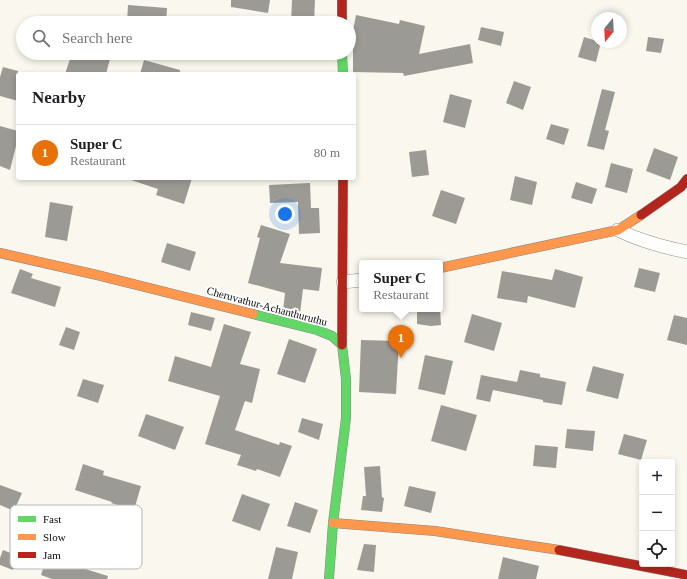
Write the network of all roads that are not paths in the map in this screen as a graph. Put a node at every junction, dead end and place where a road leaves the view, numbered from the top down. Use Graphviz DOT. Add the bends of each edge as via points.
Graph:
graph roads {
  1 [pos="342,0"];
  2 [pos="342,16"];
  3 [pos="342,60"];
  4 [pos="343,72"];
  5 [pos="687,179"];
  6 [pos="343,180"];
  7 [pos="618,230"];
  8 [pos="687,252"];
  9 [pos="0,253"];
  10 [pos="443,267"];
  11 [pos="359,280"];
  12 [pos="344,282"];
  13 [pos="342,345"];
  14 [pos="333,523"];
  15 [pos="687,575"];
  16 [pos="332,578"];
  1 -- 2 [label="street"];
  3 -- 4 [label="street"];
  5 -- 7 [label="street" via="681,187"];
  6 -- 12 [label="street"];
  7 -- 8 [label="street" via="630,236"];
  7 -- 10 [label="street"];
  9 -- 13 [label="street, Cheruvathur-Achanthuruthu" via="317,330 332,336"];
  11 -- 12 [label="street"];
  12 -- 13 [label="street"];
  13 -- 14 [label="street" via="346,379 346,418"];
  14 -- 15 [label="street" via="435,531 544,547"];
  14 -- 16 [label="street"];
}
